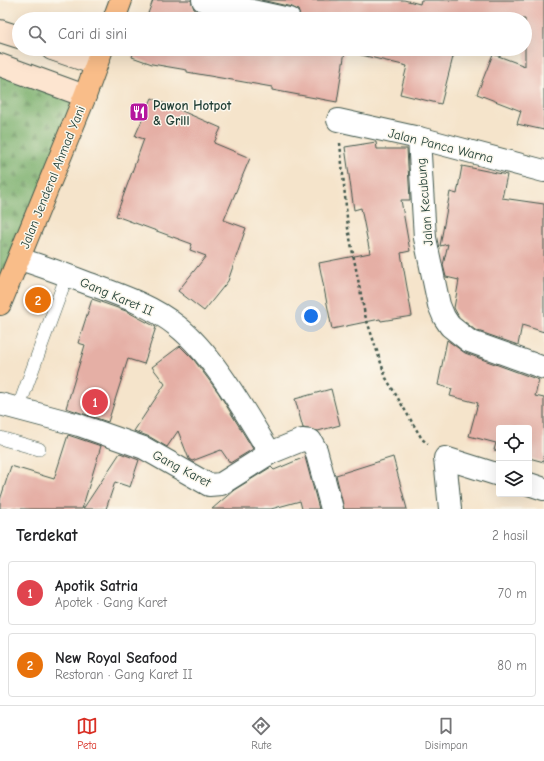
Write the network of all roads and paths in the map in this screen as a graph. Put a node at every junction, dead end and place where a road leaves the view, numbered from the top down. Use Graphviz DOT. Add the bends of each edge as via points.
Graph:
graph roads {
  1 [pos="122,0"];
  2 [pos="203,0"];
  3 [pos="117,12"];
  4 [pos="257,12"];
  5 [pos="0,31"];
  6 [pos="12,35"];
  7 [pos="99,56"];
  8 [pos="0,65"];
  9 [pos="85,96"];
  10 [pos="338,120"];
  11 [pos="419,138"];
  12 [pos="544,171"];
  13 [pos="19,258"];
  14 [pos="67,275"];
  15 [pos="0,304"];
  16 [pos="544,368"];
  17 [pos="9,406"];
  18 [pos="0,438"];
  19 [pos="38,449"];
  20 [pos="270,453"];
  21 [pos="445,458"];
  22 [pos="496,474"];
  23 [pos="532,485"];
  24 [pos="544,489"];
  25 [pos="332,509"];
  26 [pos="450,509"];
  1 -- 3 [label="main road"];
  2 -- 4 [label="street"];
  5 -- 6 [label="street"];
  7 -- 9 [label="main road, Jalan Jenderal Ahmad Yani"];
  8 -- 9 [label="street"];
  9 -- 13 [label="main road, Jalan Jenderal Ahmad Yani"];
  10 -- 11 [label="street, Jalan Panca Warna"];
  10 -- 21 [label="path" via="348,228 365,315 386,378 422,439"];
  11 -- 12 [label="street, Jalan Panca Warna"];
  11 -- 16 [label="street, Jalan Kecubung" via="425,238 439,305 444,317 459,335 469,341"];
  13 -- 14 [label="street, Gang Karet II"];
  13 -- 15 [label="main road, Jalan Jenderal Ahmad Yani"];
  14 -- 17 [label="lane"];
  14 -- 20 [label="street, Gang Karet II" via="155,310 178,326 196,343 226,384"];
  17 -- 20 [label="street, Gang Karet" via="144,448 210,485 222,484"];
  18 -- 19 [label="lane"];
  20 -- 25 [label="street, Gang Karet" via="302,440 311,441 316,450"];
  21 -- 22 [label="street"];
  21 -- 26 [label="street"];
  23 -- 24 [label="street"];
}
